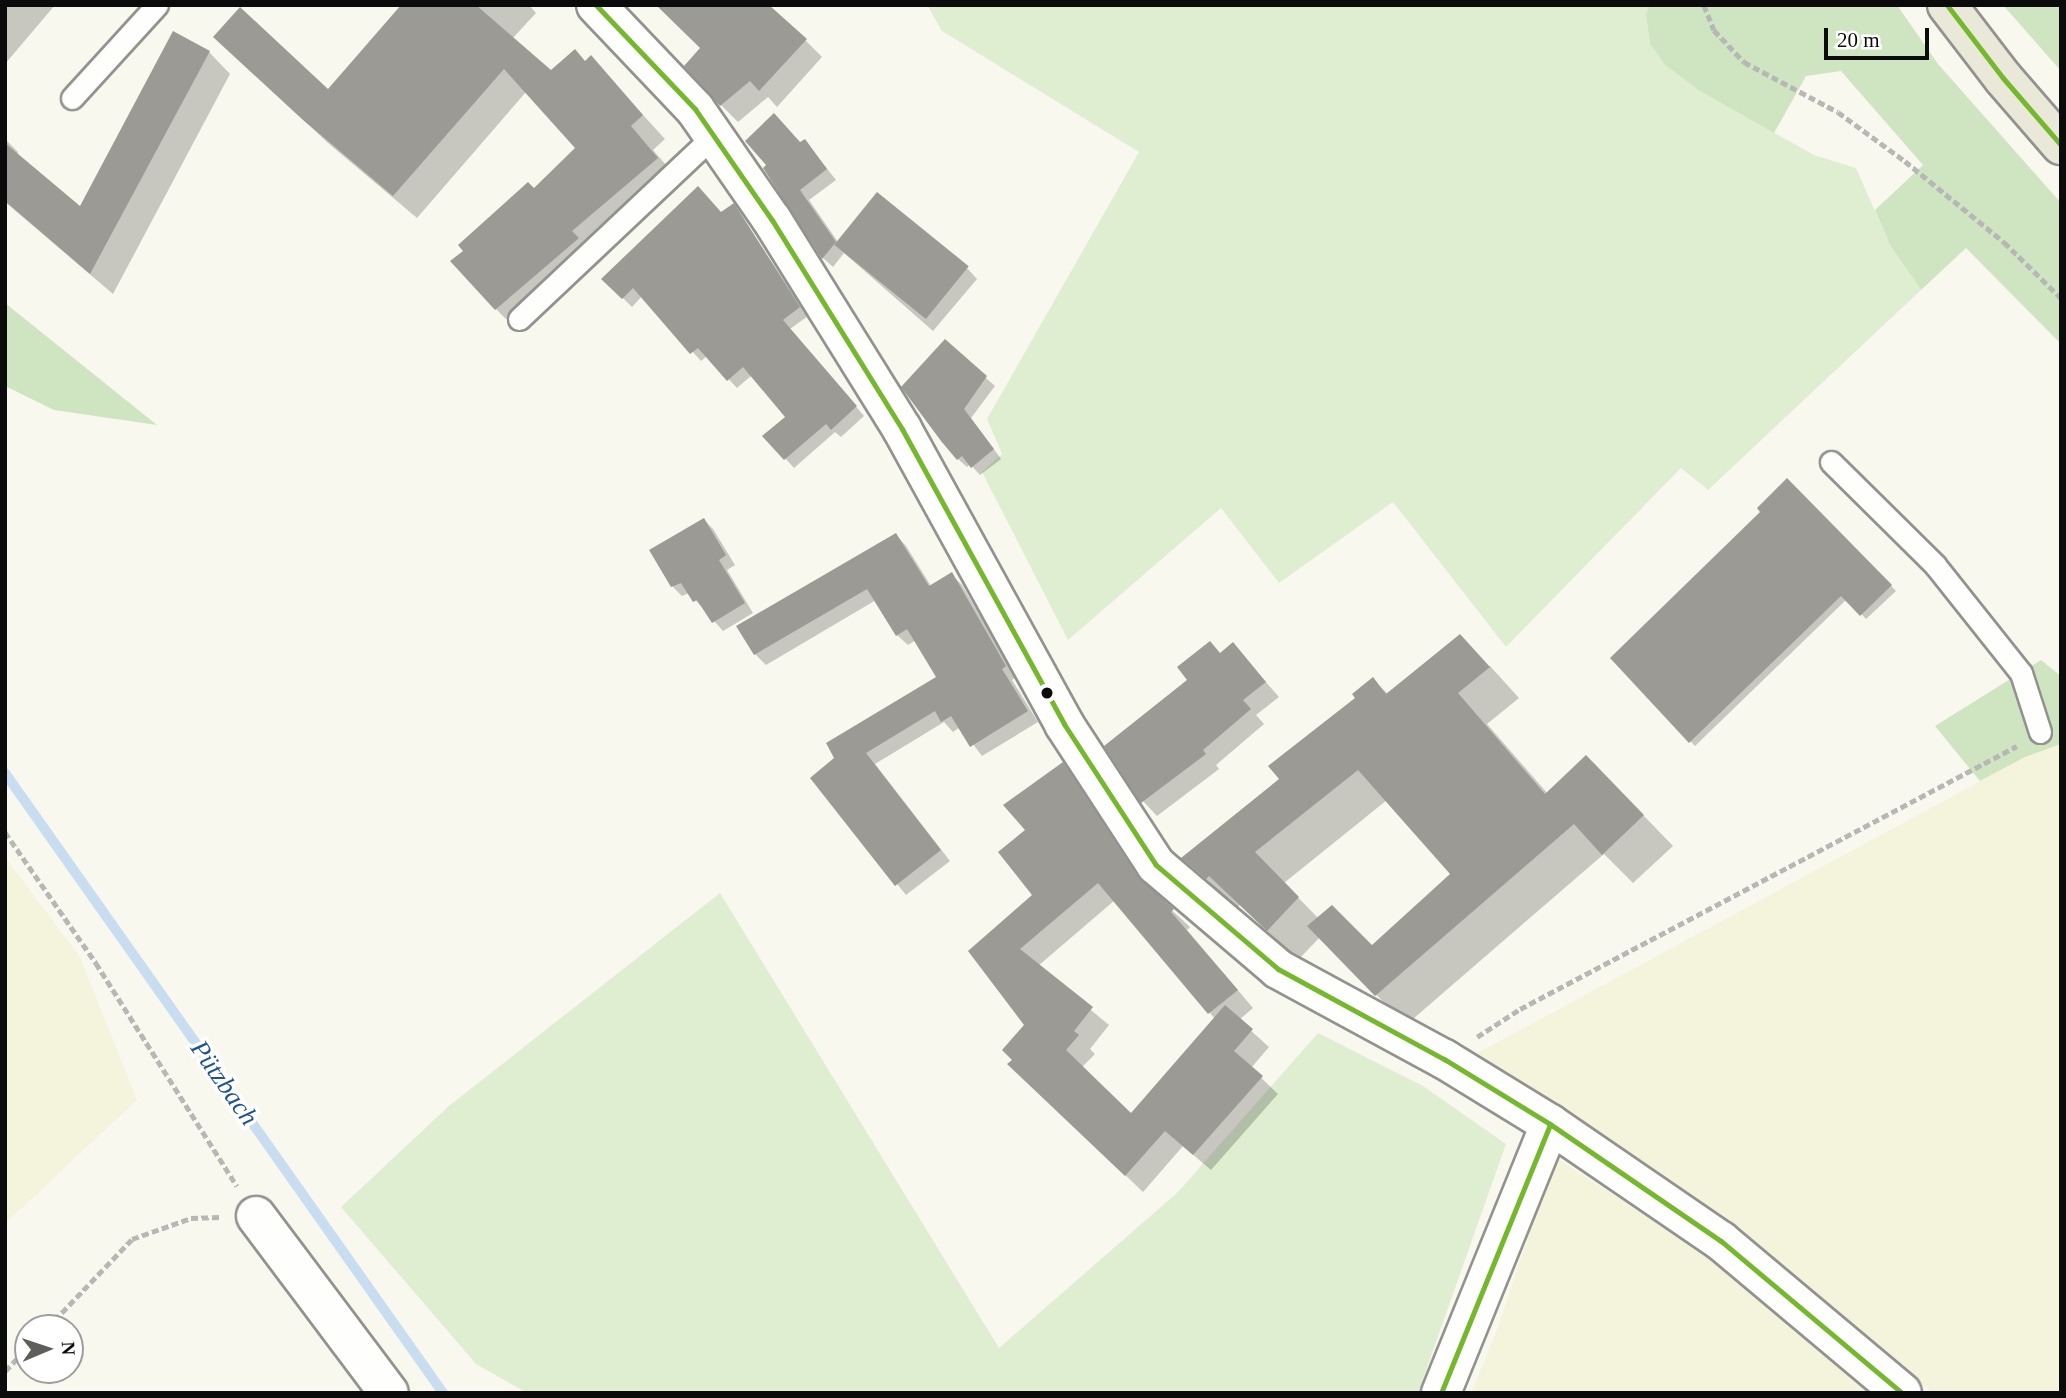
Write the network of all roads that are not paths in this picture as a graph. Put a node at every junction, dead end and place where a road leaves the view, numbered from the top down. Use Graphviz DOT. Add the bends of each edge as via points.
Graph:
graph roads {
  1 [pos="157,5"];
  2 [pos="596,5"];
  3 [pos="1947,5"];
  4 [pos="72,98"];
  5 [pos="713,135"];
  6 [pos="2061,145"];
  7 [pos="519,319"];
  8 [pos="1831,461"];
  9 [pos="2040,733"];
  10 [pos="1550,1124"];
  11 [pos="256,1216"];
  12 [pos="389,1393"];
  13 [pos="1441,1393"];
  14 [pos="1902,1393"];
  1 -- 4 [label="lane"];
  2 -- 5 [label="street" via="695,109"];
  3 -- 6 [label="main road"];
  5 -- 7 [label="lane"];
  5 -- 10 [label="street" via="772,220 902,429 1064,724 1156,865 1278,969 1444,1059"];
  8 -- 9 [label="lane" via="1935,565 2021,673"];
  10 -- 13 [label="street"];
  10 -- 14 [label="street" via="1721,1241"];
  11 -- 12 [label="street"];
}
